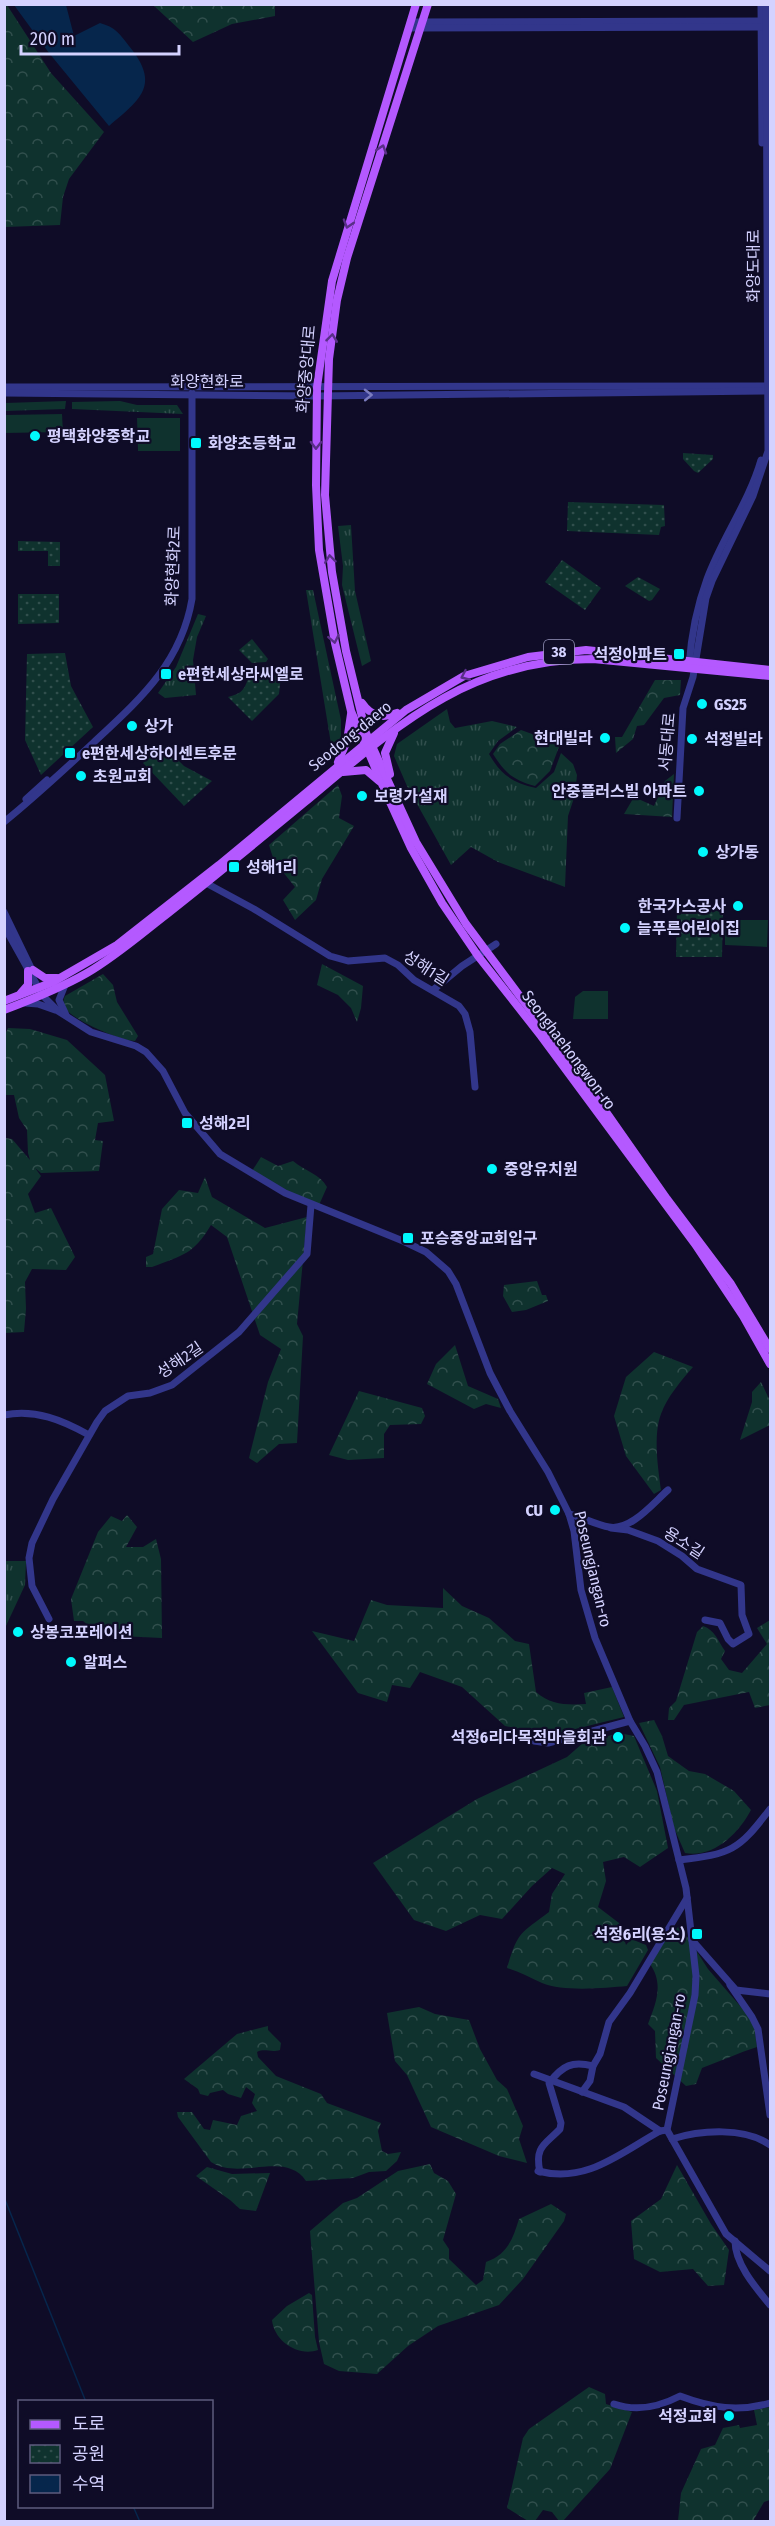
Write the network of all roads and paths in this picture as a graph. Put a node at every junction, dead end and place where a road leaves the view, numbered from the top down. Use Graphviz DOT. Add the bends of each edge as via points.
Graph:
graph roads {
  1 [pos="416,4"];
  2 [pos="428,4"];
  3 [pos="761,4"];
  4 [pos="766,4"];
  5 [pos="764,24"];
  6 [pos="410,25"];
  7 [pos="422,25"];
  8 [pos="4,387"];
  9 [pos="765,388"];
  10 [pos="190,391"];
  11 [pos="317,391"];
  12 [pos="327,391"];
  13 [pos="4,393"];
  14 [pos="737,521"];
  15 [pos="692,666"];
  16 [pos="771,670"];
  17 [pos="771,676"];
  18 [pos="359,700"];
  19 [pos="406,710"];
  20 [pos="351,711"];
  21 [pos="400,725"];
  22 [pos="368,745"];
  23 [pos="338,769"];
  24 [pos="383,785"];
  25 [pos="400,809"];
  26 [pos="4,817"];
  27 [pos="677,818"];
  28 [pos="4,822"];
  29 [pos="206,883"];
  30 [pos="4,912"];
  31 [pos="4,926"];
  32 [pos="496,944"];
  33 [pos="482,954"];
  34 [pos="30,971"];
  35 [pos="63,982"];
  36 [pos="433,990"];
  37 [pos="42,991"];
  38 [pos="21,999"];
  39 [pos="4,1001"];
  40 [pos="4,1010"];
  41 [pos="63,1014"];
  42 [pos="475,1087"];
  43 [pos="311,1205"];
  44 [pos="771,1349"];
  45 [pos="771,1364"];
  46 [pos="4,1415"];
  47 [pos="89,1435"];
  48 [pos="668,1490"];
  49 [pos="569,1514"];
  50 [pos="611,1528"];
  51 [pos="49,1619"];
  52 [pos="705,1620"];
  53 [pos="630,1721"];
  54 [pos="534,1741"];
  55 [pos="771,1809"];
  56 [pos="679,1860"];
  57 [pos="687,1898"];
  58 [pos="692,1940"];
  59 [pos="730,1985"];
  60 [pos="771,1994"];
  61 [pos="593,2066"];
  62 [pos="534,2074"];
  63 [pos="551,2080"];
  64 [pos="582,2092"];
  65 [pos="771,2115"];
  66 [pos="663,2131"];
  67 [pos="672,2139"];
  68 [pos="771,2145"];
  69 [pos="735,2241"];
  70 [pos="771,2271"];
  71 [pos="771,2305"];
  72 [pos="771,2403"];
  73 [pos="614,2404"];
  1 -- 6 [label="main road, 화양중앙대로"];
  2 -- 7 [label="main road, 화양중앙대로"];
  3 -- 5 [label="street, 화양도대로"];
  4 -- 5 [label="street, 화양도대로"];
  5 -- 7 [label="street"];
  5 -- 9 [label="street, 화양도대로"];
  6 -- 7 [label="street"];
  6 -- 11 [label="main road, 화양중앙대로, one-way" via="332,281"];
  12 -- 7 [label="main road, 화양중앙대로, one-way" via="337,300 347,258"];
  8 -- 10 [label="street"];
  9 -- 12 [label="street"];
  9 -- 14 [label="street, 화양도대로" via="764,451"];
  10 -- 11 [label="street"];
  10 -- 13 [label="street, 화양현화로"];
  10 -- 26 [label="street, 화양현화2로" via="189,594 170,651 139,694"];
  10 -- 28 [label="street, 화양현화2로" via="192,599 182,635 164,670 142,698"];
  11 -- 12 [label="street"];
  11 -- 20 [label="main road, 화양중앙대로, one-way" via="319,550"];
  18 -- 12 [label="main road, 화양중앙대로, one-way" via="346,651 326,521"];
  14 -- 15 [label="street, 서동대로" via="706,598"];
  15 -- 16 [label="main road, Seodong-daero / 38"];
  15 -- 17 [label="main road, Seodong-daero / 38"];
  15 -- 19 [label="main road, Seodong-daero / 38, one-way" via="605,651 545,653 465,676"];
  15 -- 21 [label="main road, Seodong-daero / 38" via="593,659 539,662 474,682"];
  15 -- 27 [label="street, 서동대로" via="683,708"];
  18 -- 19 [label="main road" via="378,716"];
  18 -- 22 [label="main road, 화양중앙대로"];
  19 -- 22 [label="main road, Seodong-daero / 38"];
  20 -- 22 [label="main road, 화양중앙대로"];
  20 -- 23 [label="main road"];
  21 -- 22 [label="main road, Seodong-daero / 38"];
  21 -- 25 [label="main road" via="385,753"];
  22 -- 23 [label="main road, Seodong-daero / 38"];
  22 -- 24 [label="main road, Seonghaehongwon-ro"];
  22 -- 25 [label="main road, Seonghaehongwon-ro"];
  23 -- 24 [label="main road" via="366,770"];
  23 -- 29 [label="main road, Seodong-daero / 38"];
  23 -- 35 [label="main road, Seodong-daero / 38" via="129,936"];
  24 -- 33 [label="main road, Seonghaehongwon-ro" via="427,877"];
  25 -- 33 [label="main road, Seonghaehongwon-ro"];
  29 -- 35 [label="main road, Seodong-daero / 38" via="118,953"];
  29 -- 36 [label="street, 성해1길" via="330,956 348,961 385,958"];
  30 -- 34 [label="street"];
  31 -- 34 [label="street"];
  32 -- 33 [label="street"];
  33 -- 36 [label="street"];
  33 -- 44 [label="main road, Seonghaehongwon-ro" via="604,1109 731,1284"];
  33 -- 45 [label="main road, Seonghaehongwon-ro" via="695,1244"];
  34 -- 35 [label="main road"];
  34 -- 37 [label="street"];
  34 -- 38 [label="main road"];
  35 -- 37 [label="main road, Seodong-daero / 38"];
  35 -- 41 [label="street" via="59,1000"];
  36 -- 42 [label="street, 성해1길" via="465,1014"];
  37 -- 38 [label="main road, Seodong-daero / 38"];
  37 -- 41 [label="street"];
  38 -- 39 [label="main road, Seodong-daero / 38"];
  38 -- 40 [label="main road, Seodong-daero / 38"];
  38 -- 41 [label="street"];
  41 -- 43 [label="street, Poseungjangan-ro" via="91,1032 146,1052 163,1071 185,1113 220,1154"];
  43 -- 47 [label="street, 성해2길" via="307,1254 239,1332 172,1385 116,1403 105,1411"];
  43 -- 49 [label="street, Poseungjangan-ro" via="403,1240 439,1261 448,1271 494,1380"];
  46 -- 47 [label="street" via="44,1415"];
  47 -- 51 [label="street, 성해2길" via="53,1499 29,1557 32,1586"];
  48 -- 50 [label="street" via="636,1518"];
  49 -- 50 [label="street, 용소길"];
  49 -- 53 [label="street, Poseungjangan-ro" via="588,1618"];
  50 -- 52 [label="street, 용소길" via="658,1541 697,1569 741,1585 742,1615 748,1634 733,1644 720,1623"];
  53 -- 54 [label="street" via="548,1743"];
  53 -- 56 [label="street, Poseungjangan-ro" via="657,1772"];
  55 -- 56 [label="street" via="749,1837 731,1850"];
  56 -- 57 [label="street, Poseungjangan-ro"];
  57 -- 58 [label="street, Poseungjangan-ro"];
  57 -- 61 [label="street" via="611,2019"];
  58 -- 59 [label="street"];
  58 -- 66 [label="street, Poseungjangan-ro" via="695,1995"];
  59 -- 60 [label="street" via="736,1990"];
  59 -- 65 [label="street" via="758,2029"];
  61 -- 63 [label="street" via="573,2063"];
  61 -- 64 [label="street" via="590,2081"];
  62 -- 63 [label="street"];
  63 -- 64 [label="street"];
  63 -- 66 [label="street" via="549,2085 561,2123 560,2129 544,2142 539,2172 555,2175 596,2169"];
  64 -- 66 [label="street" via="624,2107"];
  66 -- 67 [label="street, Poseungjangan-ro"];
  67 -- 68 [label="street" via="717,2132 747,2135"];
  67 -- 69 [label="street, Poseungjangan-ro" via="726,2234"];
  69 -- 70 [label="street, Poseungjangan-ro"];
  69 -- 71 [label="street" via="735,2251 748,2276"];
  72 -- 73 [label="street" via="734,2410 680,2396 666,2404 637,2409"];
}
